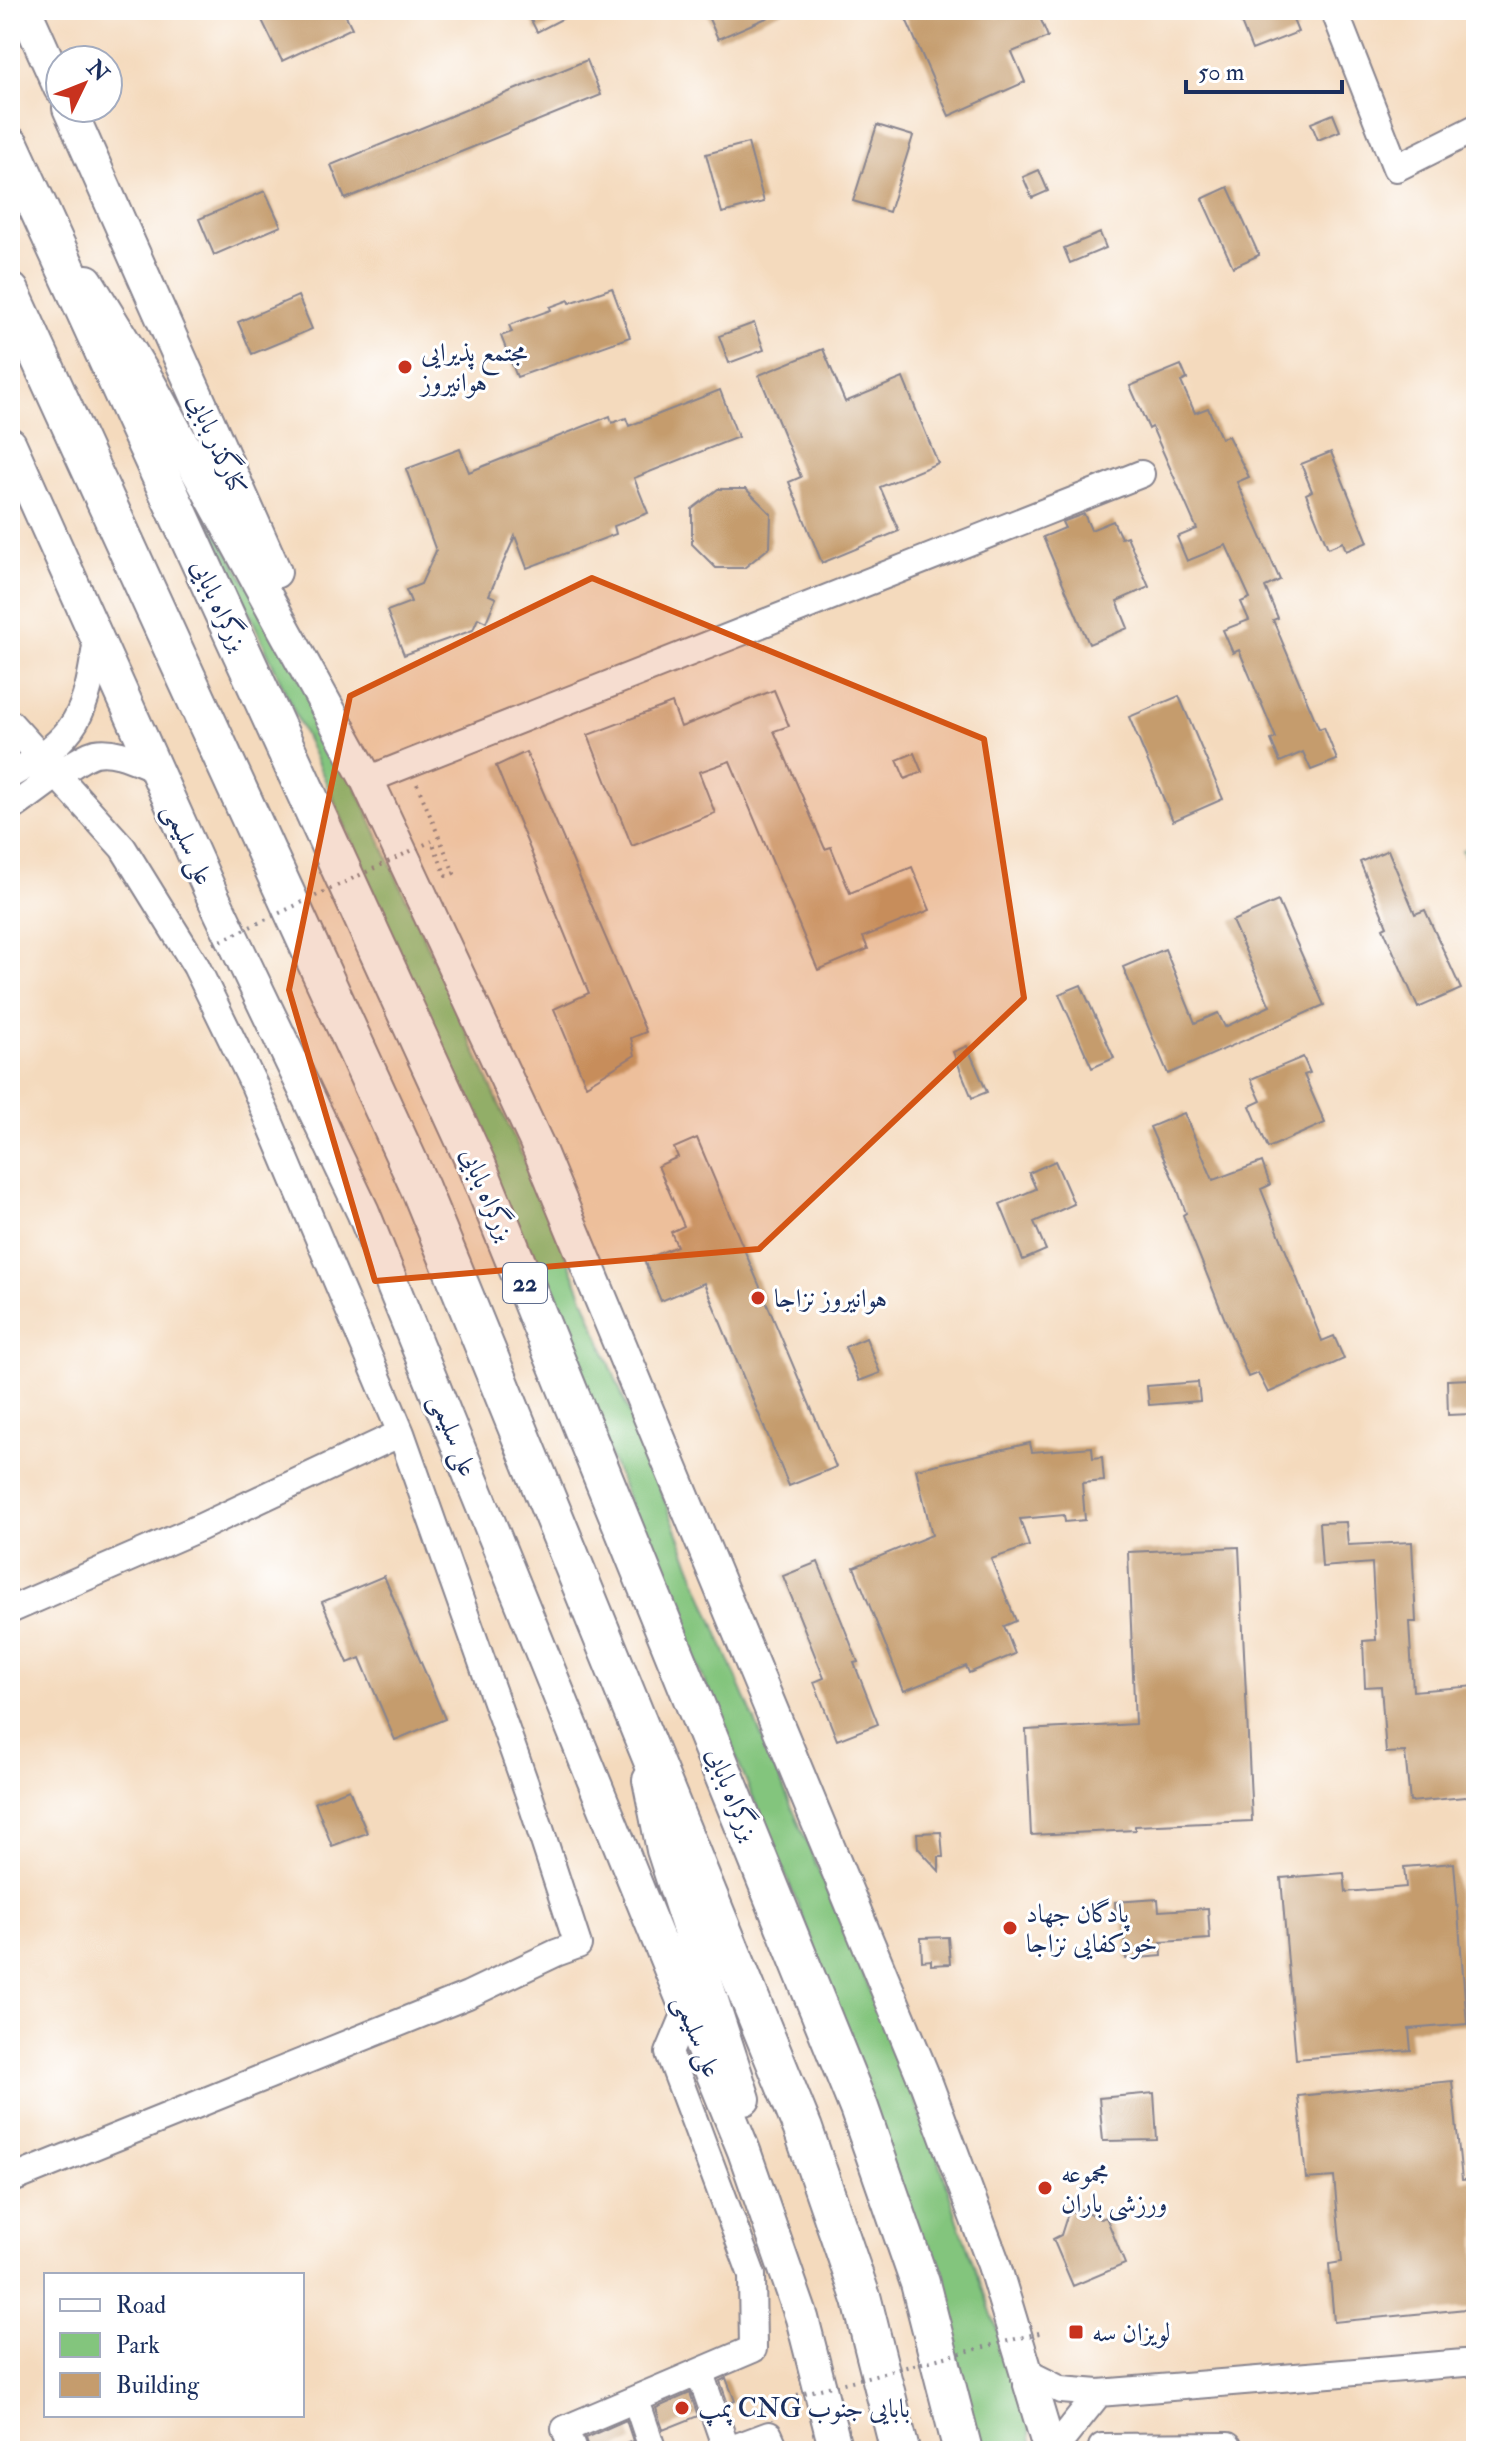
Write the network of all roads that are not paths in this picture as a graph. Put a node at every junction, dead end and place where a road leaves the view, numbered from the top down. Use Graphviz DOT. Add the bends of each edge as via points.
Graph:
graph roads {
  1 [pos="25,10"];
  2 [pos="1334,10"];
  3 [pos="44,52"];
  4 [pos="76,124"];
  5 [pos="1476,128"];
  6 [pos="18,162"];
  7 [pos="10,292"];
  8 [pos="10,444"];
  9 [pos="1141,474"];
  10 [pos="97,639"];
  11 [pos="10,723"];
  12 [pos="49,767"];
  13 [pos="155,768"];
  14 [pos="10,775"];
  15 [pos="367,780"];
  16 [pos="10,809"];
  17 [pos="401,1433"];
  18 [pos="10,1610"];
  19 [pos="637,1718"];
  20 [pos="687,2010"];
  21 [pos="10,2180"];
  22 [pos="802,2318"];
  23 [pos="1476,2362"];
  24 [pos="1025,2372"];
  25 [pos="700,2373"];
  26 [pos="1099,2393"];
  27 [pos="636,2400"];
  28 [pos="1077,2419"];
  29 [pos="1228,2446"];
  30 [pos="1102,2449"];
  31 [pos="573,2451"];
  32 [pos="653,2451"];
  33 [pos="726,2451"];
  34 [pos="776,2451"];
  35 [pos="836,2451"];
  36 [pos="900,2451"];
  37 [pos="963,2451"];
  38 [pos="1051,2451"];
  1 -- 3 [label="main road"];
  2 -- 5 [label="street" via="1396,168"];
  4 -- 15 [label="main road, کنارگذر بابایی"];
  6 -- 15 [label="main road" via="148,381"];
  6 -- 37 [label="highway, بزرگراه بابایی / 22" via="476,1164 859,2108 920,2283"];
  7 -- 19 [label="highway, 22" via="420,1188"];
  8 -- 10 [label="main road, علی سلیمی"];
  9 -- 15 [label="street"];
  10 -- 12 [label="street" via="82,711"];
  10 -- 13 [label="main road, علی سلیمی"];
  11 -- 12 [label="street"];
  12 -- 13 [label="street" via="110,753"];
  12 -- 14 [label="street"];
  12 -- 16 [label="street"];
  12 -- 17 [label="street" via="123,848 196,966 254,1085"];
  13 -- 20 [label="main road, علی سلیمی" via="363,1212"];
  15 -- 24 [label="main road" via="536,1142 798,1774 931,2097 994,2265"];
  17 -- 18 [label="street"];
  17 -- 21 [label="street" via="578,1945 468,1995"];
  19 -- 22 [label="main road" via="663,1850 770,2177"];
  19 -- 36 [label="highway, 22" via="803,2129 862,2300"];
  20 -- 22 [label="main road, علی سلیمی" via="744,2151"];
  20 -- 25 [label="street" via="669,2053 752,2275 753,2349"];
  22 -- 35 [label="main road, علی سلیمی"];
  23 -- 26 [label="street"];
  24 -- 26 [label="street" via="1061,2390"];
  24 -- 38 [label="main road"];
  25 -- 27 [label="street"];
  25 -- 33 [label="street"];
  26 -- 28 [label="street"];
  27 -- 31 [label="street" via="565,2429"];
  27 -- 32 [label="street"];
  28 -- 30 [label="street"];
  28 -- 38 [label="street"];
  29 -- 30 [label="street"];
  33 -- 34 [label="street" via="769,2435"];
}
